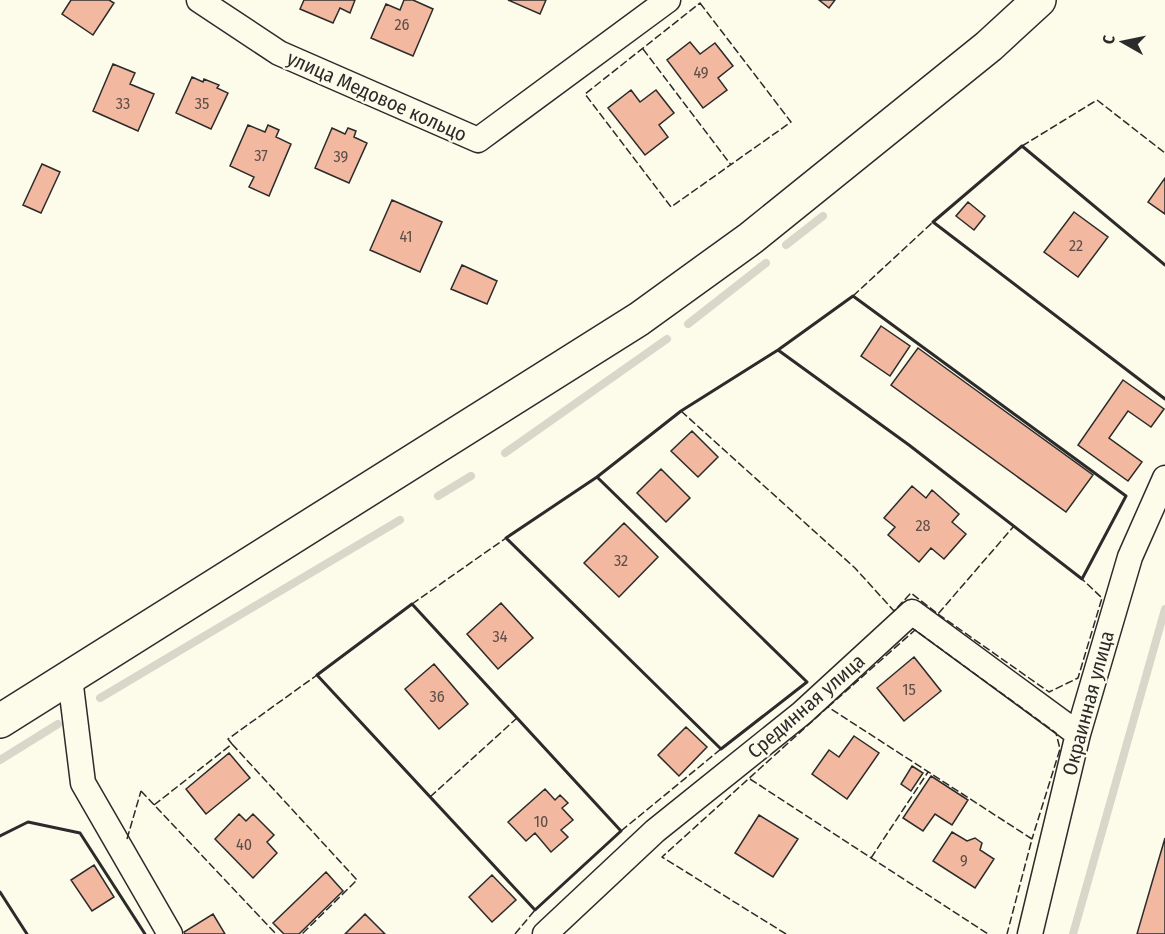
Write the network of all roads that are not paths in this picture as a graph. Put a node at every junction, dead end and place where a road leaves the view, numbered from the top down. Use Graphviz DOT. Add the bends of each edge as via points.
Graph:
graph roads {
  1 [pos="199,0"];
  2 [pos="668,0"];
  3 [pos="1039,0"];
  4 [pos="1165,478"];
  5 [pos="70,678"];
  6 [pos="0,721"];
  7 [pos="1078,734"];
  8 [pos="170,934"];
  9 [pos="544,934"];
  10 [pos="1030,934"];
  1 -- 2 [label="street, улица Медовое кольцо" via="279,53 478,140"];
  3 -- 5 [label="main road" via="989,46 751,238 639,319"];
  4 -- 7 [label="street, Окраинная улица" via="1130,557"];
  5 -- 6 [label="main road"];
  5 -- 8 [label="street" via="83,783"];
  7 -- 9 [label="street, Срединная улица" via="912,612 802,713 655,831"];
  7 -- 10 [label="street, Окраинная улица"];
}
